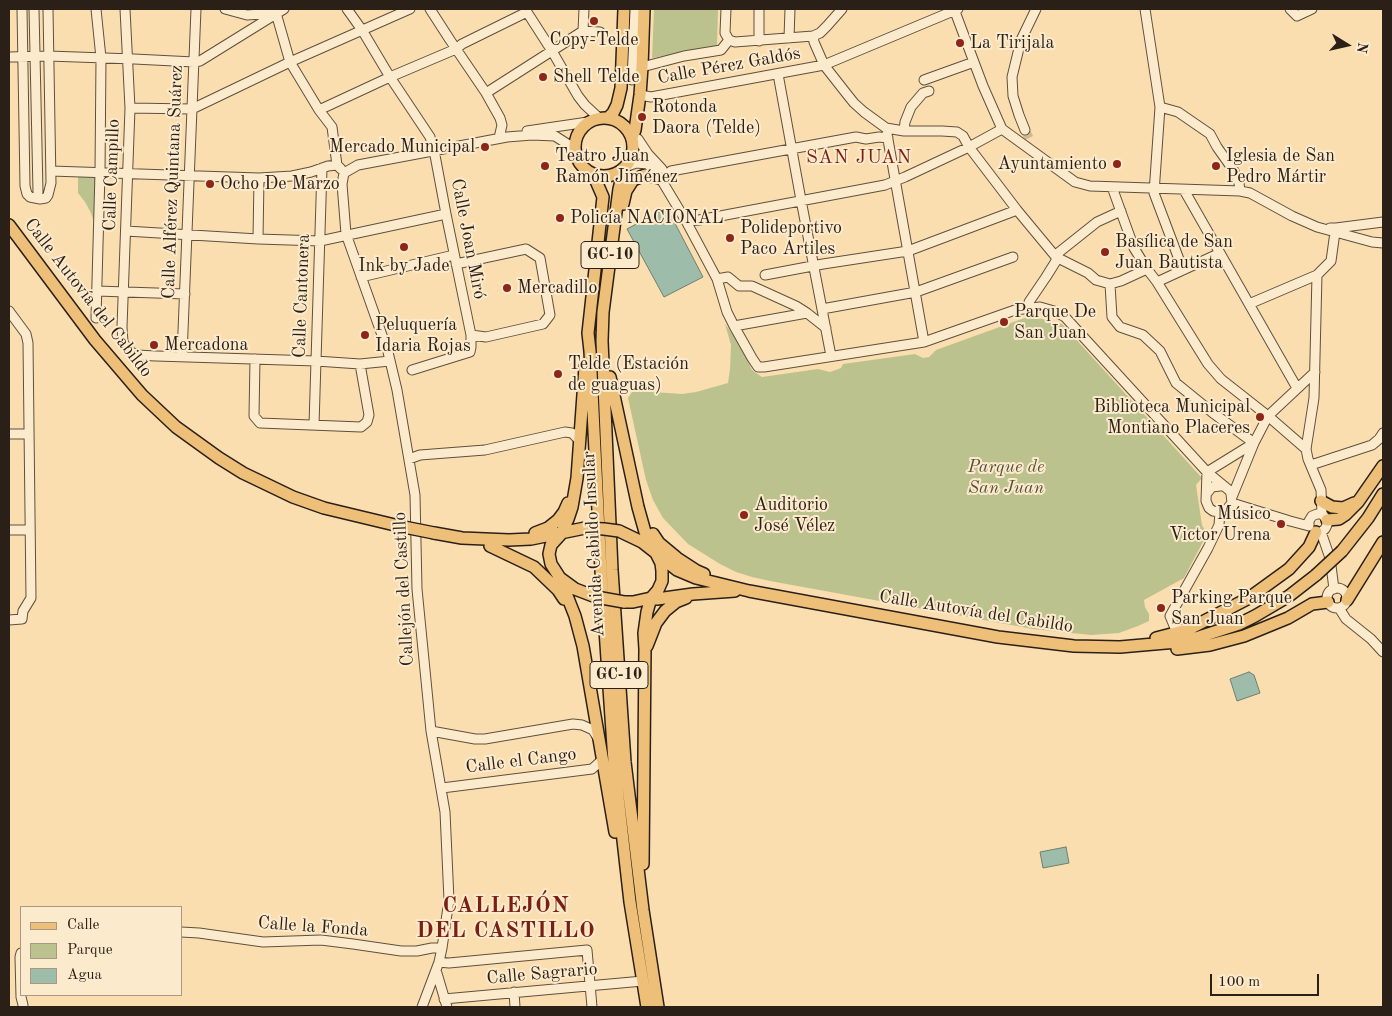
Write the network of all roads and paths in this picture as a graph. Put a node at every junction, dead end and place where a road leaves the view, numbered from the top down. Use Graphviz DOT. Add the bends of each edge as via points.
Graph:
graph roads {
  1 [pos="22,9"];
  2 [pos="34,9"];
  3 [pos="48,9"];
  4 [pos="96,9"];
  5 [pos="125,9"];
  6 [pos="196,9"];
  7 [pos="225,9"];
  8 [pos="347,9"];
  9 [pos="410,9"];
  10 [pos="430,9"];
  11 [pos="584,9"];
  12 [pos="624,9"];
  13 [pos="635,9"];
  14 [pos="644,9"];
  15 [pos="726,9"];
  16 [pos="759,9"];
  17 [pos="790,9"];
  18 [pos="842,9"];
  19 [pos="956,9"];
  20 [pos="1036,9"];
  21 [pos="1145,9"];
  22 [pos="1290,9"];
  23 [pos="1312,9"];
  24 [pos="278,10"];
  25 [pos="526,10"];
  26 [pos="362,30"];
  27 [pos="583,31"];
  28 [pos="600,32"];
  29 [pos="813,36"];
  30 [pos="789,38"];
  31 [pos="730,40"];
  32 [pos="759,41"];
  33 [pos="459,47"];
  34 [pos="552,51"];
  35 [pos="36,56"];
  36 [pos="48,56"];
  37 [pos="9,57"];
  38 [pos="22,57"];
  39 [pos="101,58"];
  40 [pos="128,59"];
  41 [pos="194,62"];
  42 [pos="290,62"];
  43 [pos="974,62"];
  44 [pos="824,65"];
  45 [pos="642,67"];
  46 [pos="778,74"];
  47 [pos="390,77"];
  48 [pos="632,80"];
  49 [pos="924,80"];
  50 [pos="929,91"];
  51 [pos="486,93"];
  52 [pos="640,95"];
  53 [pos="1160,107"];
  54 [pos="130,108"];
  55 [pos="192,109"];
  56 [pos="319,110"];
  57 [pos="604,118"];
  58 [pos="588,122"];
  59 [pos="886,128"];
  60 [pos="1002,129"];
  61 [pos="1025,130"];
  62 [pos="904,131"];
  63 [pos="503,137"];
  64 [pos="632,137"];
  65 [pos="888,138"];
  66 [pos="968,147"];
  67 [pos="792,149"];
  68 [pos="434,150"];
  69 [pos="576,154"];
  70 [pos="337,165"];
  71 [pos="322,168"];
  72 [pos="625,168"];
  73 [pos="51,171"];
  74 [pos="671,171"];
  75 [pos="100,172"];
  76 [pos="344,172"];
  77 [pos="129,173"];
  78 [pos="593,174"];
  79 [pos="190,175"];
  80 [pos="259,178"];
  81 [pos="661,179"];
  82 [pos="895,182"];
  83 [pos="1112,186"];
  84 [pos="1154,188"];
  85 [pos="1184,190"];
  86 [pos="1240,191"];
  87 [pos="38,192"];
  88 [pos="801,200"];
  89 [pos="1016,210"];
  90 [pos="1120,211"];
  91 [pos="446,214"];
  92 [pos="686,221"];
  93 [pos="1383,222"];
  94 [pos="9,225"];
  95 [pos="1317,227"];
  96 [pos="126,231"];
  97 [pos="1335,232"];
  98 [pos="186,234"];
  99 [pos="346,234"];
  100 [pos="613,234"];
  101 [pos="258,239"];
  102 [pos="320,241"];
  103 [pos="1372,242"];
  104 [pos="1383,243"];
  105 [pos="1383,249"];
  106 [pos="908,251"];
  107 [pos="1220,253"];
  108 [pos="1056,256"];
  109 [pos="1013,257"];
  110 [pos="455,259"];
  111 [pos="814,266"];
  112 [pos="1147,269"];
  113 [pos="1182,270"];
  114 [pos="765,275"];
  115 [pos="1316,275"];
  116 [pos="361,277"];
  117 [pos="717,279"];
  118 [pos="1157,282"];
  119 [pos="1110,284"];
  120 [pos="97,291"];
  121 [pos="124,291"];
  122 [pos="916,292"];
  123 [pos="185,294"];
  124 [pos="1249,304"];
  125 [pos="1029,308"];
  126 [pos="822,309"];
  127 [pos="9,311"];
  128 [pos="807,313"];
  129 [pos="96,318"];
  130 [pos="734,326"];
  131 [pos="826,328"];
  132 [pos="588,333"];
  133 [pos="471,335"];
  134 [pos="602,341"];
  135 [pos="924,342"];
  136 [pos="182,356"];
  137 [pos="831,356"];
  138 [pos="255,359"];
  139 [pos="316,361"];
  140 [pos="390,362"];
  141 [pos="360,364"];
  142 [pos="412,370"];
  143 [pos="1315,372"];
  144 [pos="1297,388"];
  145 [pos="1268,416"];
  146 [pos="314,425"];
  147 [pos="1383,432"];
  148 [pos="9,434"];
  149 [pos="28,434"];
  150 [pos="579,440"];
  151 [pos="1254,443"];
  152 [pos="1306,449"];
  153 [pos="409,459"];
  154 [pos="1311,466"];
  155 [pos="1383,466"];
  156 [pos="1208,472"];
  157 [pos="1224,486"];
  158 [pos="575,489"];
  159 [pos="1207,493"];
  160 [pos="1383,494"];
  161 [pos="1321,496"];
  162 [pos="1232,500"];
  163 [pos="1358,502"];
  164 [pos="1220,512"];
  165 [pos="641,517"];
  166 [pos="1324,517"];
  167 [pos="9,530"];
  168 [pos="30,530"];
  169 [pos="1316,530"];
  170 [pos="561,534"];
  171 [pos="462,538"];
  172 [pos="509,540"];
  173 [pos="1383,542"];
  174 [pos="490,546"];
  175 [pos="658,554"];
  176 [pos="559,577"];
  177 [pos="731,586"];
  178 [pos="1334,589"];
  179 [pos="749,591"];
  180 [pos="693,594"];
  181 [pos="651,598"];
  182 [pos="1328,602"];
  183 [pos="1343,604"];
  184 [pos="575,616"];
  185 [pos="9,620"];
  186 [pos="1187,630"];
  187 [pos="1120,647"];
  188 [pos="645,650"];
  189 [pos="1383,652"];
  190 [pos="432,731"];
  191 [pos="598,738"];
  192 [pos="602,760"];
  193 [pos="442,788"];
  194 [pos="630,902"];
  195 [pos="643,910"];
  196 [pos="182,932"];
  197 [pos="442,948"];
  198 [pos="437,966"];
  199 [pos="643,981"];
  200 [pos="590,986"];
  201 [pos="514,992"];
  202 [pos="21,996"];
  203 [pos="446,1003"];
  204 [pos="23,1005"];
  205 [pos="422,1007"];
  206 [pos="515,1007"];
  207 [pos="592,1007"];
  208 [pos="647,1007"];
  209 [pos="658,1007"];
  1 -- 38 [label="street"];
  2 -- 35 [label="street"];
  3 -- 36 [label="street"];
  4 -- 39 [label="street"];
  5 -- 40 [label="street, Calle Campillo"];
  6 -- 41 [label="street, Calle Alférez Quintana Suárez"];
  7 -- 24 [label="street" via="247,15"];
  8 -- 26 [label="street, Calle Joan Miró"];
  9 -- 26 [label="street"];
  10 -- 33 [label="street"];
  11 -- 27 [label="street"];
  12 -- 57 [label="main road" via="620,98 613,113"];
  13 -- 48 [label="street"];
  14 -- 45 [label="main road, GC-10"];
  15 -- 31 [label="street" via="725,33"];
  16 -- 32 [label="street"];
  17 -- 30 [label="street"];
  18 -- 29 [label="street" via="820,33"];
  19 -- 43 [label="street"];
  19 -- 44 [label="street, Calle Pérez Galdós"];
  20 -- 61 [label="street" via="1021,40 1012,77 1013,96"];
  21 -- 53 [label="street"];
  22 -- 23 [label="street" via="1297,16"];
  24 -- 41 [label="street"];
  24 -- 42 [label="street"];
  25 -- 33 [label="street"];
  25 -- 34 [label="street"];
  26 -- 42 [label="street"];
  26 -- 47 [label="street, Calle Joan Miró"];
  27 -- 28 [label="street"];
  27 -- 34 [label="street"];
  29 -- 30 [label="street"];
  29 -- 44 [label="street"];
  30 -- 32 [label="street"];
  31 -- 32 [label="street"];
  31 -- 45 [label="street" via="721,50"];
  33 -- 47 [label="street"];
  33 -- 51 [label="street"];
  34 -- 51 [label="street"];
  34 -- 57 [label="street" via="578,96"];
  35 -- 36 [label="street"];
  35 -- 38 [label="street"];
  35 -- 87 [label="street"];
  36 -- 39 [label="street"];
  36 -- 73 [label="street"];
  37 -- 38 [label="street"];
  38 -- 73 [label="street" via="25,186 30,198 46,198"];
  39 -- 40 [label="street"];
  39 -- 75 [label="street"];
  40 -- 41 [label="street"];
  40 -- 54 [label="street, Calle Campillo"];
  41 -- 55 [label="street, Calle Alférez Quintana Suárez"];
  42 -- 55 [label="street"];
  42 -- 56 [label="street"];
  43 -- 49 [label="street"];
  43 -- 60 [label="street"];
  44 -- 46 [label="street, Calle Pérez Galdós"];
  44 -- 59 [label="street" via="854,103"];
  45 -- 52 [label="main road, GC-10"];
  46 -- 52 [label="street, Calle Pérez Galdós" via="651,97"];
  46 -- 67 [label="street"];
  47 -- 56 [label="street"];
  47 -- 68 [label="street, Calle Joan Miró" via="430,138"];
  50 -- 62 [label="street" via="911,107"];
  51 -- 63 [label="street" via="500,118"];
  52 -- 64 [label="main road, GC-10"];
  53 -- 84 [label="street"];
  53 -- 86 [label="street" via="1178,112 1210,134 1234,171"];
  54 -- 55 [label="street"];
  54 -- 77 [label="street, Calle Campillo"];
  55 -- 79 [label="street, Calle Alférez Quintana Suárez"];
  56 -- 70 [label="street" via="332,127"];
  57 -- 58 [label="main road"];
  57 -- 64 [label="main road" via="623,124"];
  58 -- 63 [label="street"];
  58 -- 69 [label="main road" via="577,136"];
  59 -- 62 [label="street"];
  59 -- 65 [label="street"];
  60 -- 66 [label="street"];
  60 -- 83 [label="street" via="1030,145 1075,182"];
  62 -- 66 [label="street" via="956,132 963,136"];
  63 -- 68 [label="street"];
  63 -- 69 [label="street" via="555,136"];
  64 -- 72 [label="main road, GC-10" via="633,154"];
  64 -- 74 [label="street" via="638,139 660,168"];
  65 -- 67 [label="street" via="856,137"];
  65 -- 82 [label="street"];
  66 -- 82 [label="street"];
  66 -- 89 [label="street"];
  67 -- 74 [label="street"];
  67 -- 88 [label="street"];
  68 -- 76 [label="street" via="358,165"];
  68 -- 91 [label="street, Calle Joan Miró"];
  69 -- 78 [label="main road, GC-10" via="585,169"];
  70 -- 71 [label="street"];
  70 -- 76 [label="street"];
  71 -- 80 [label="street" via="292,176"];
  71 -- 102 [label="street, Calle Cantonera"];
  72 -- 78 [label="main road" via="609,176"];
  72 -- 81 [label="street" via="636,163 647,164"];
  72 -- 100 [label="main road, Avenida Cabildo Insular / GC-10"];
  73 -- 75 [label="street"];
  74 -- 81 [label="street"];
  75 -- 77 [label="street"];
  75 -- 120 [label="street"];
  76 -- 99 [label="street, Callejón del Castillo"];
  77 -- 79 [label="street"];
  77 -- 96 [label="street, Calle Campillo"];
  78 -- 132 [label="main road, Avenida Cabildo Insular / GC-10" via="603,197"];
  79 -- 80 [label="street"];
  79 -- 98 [label="street, Calle Alférez Quintana Suárez"];
  80 -- 101 [label="street"];
  81 -- 92 [label="street"];
  81 -- 100 [label="main road" via="645,175 633,180 626,191"];
  82 -- 88 [label="street"];
  82 -- 106 [label="street"];
  83 -- 84 [label="street"];
  83 -- 90 [label="street"];
  84 -- 85 [label="street"];
  84 -- 113 [label="street"];
  85 -- 86 [label="street"];
  85 -- 107 [label="street"];
  86 -- 95 [label="street"];
  88 -- 92 [label="street"];
  88 -- 111 [label="street"];
  89 -- 106 [label="street"];
  89 -- 108 [label="street"];
  90 -- 108 [label="street" via="1096,222"];
  90 -- 112 [label="street" via="1134,248"];
  91 -- 99 [label="street"];
  91 -- 110 [label="street, Calle Joan Miró"];
  92 -- 117 [label="street"];
  93 -- 95 [label="street"];
  94 -- 171 [label="main road, Calle Autovía del Cabildo, bridge" via="95,340 142,395 176,427 219,458 293,497 324,508"];
  95 -- 97 [label="street"];
  96 -- 98 [label="street"];
  96 -- 121 [label="street, Calle Campillo"];
  97 -- 103 [label="street"];
  97 -- 115 [label="street" via="1332,261"];
  98 -- 101 [label="street"];
  98 -- 123 [label="street, Calle Alférez Quintana Suárez"];
  99 -- 102 [label="street"];
  99 -- 116 [label="street, Callejón del Castillo"];
  100 -- 134 [label="main road, Avenida Cabildo Insular / GC-10"];
  101 -- 102 [label="street"];
  102 -- 139 [label="street, Calle Cantonera"];
  103 -- 104 [label="street"];
  103 -- 105 [label="street"];
  106 -- 111 [label="street"];
  106 -- 122 [label="street"];
  107 -- 113 [label="street"];
  107 -- 124 [label="street"];
  108 -- 119 [label="street" via="1096,280"];
  108 -- 125 [label="street" via="1056,261 1029,302"];
  109 -- 122 [label="street"];
  110 -- 116 [label="street"];
  110 -- 133 [label="street, Calle Joan Miró"];
  110 -- 133 [label="street" via="526,249 540,258 550,315 542,324 486,337"];
  111 -- 114 [label="street"];
  111 -- 126 [label="street"];
  112 -- 118 [label="street"];
  112 -- 119 [label="street"];
  113 -- 118 [label="street"];
  115 -- 124 [label="street"];
  115 -- 143 [label="street"];
  116 -- 140 [label="street, Callejón del Castillo"];
  117 -- 128 [label="street" via="728,277 738,286 752,286"];
  117 -- 130 [label="street"];
  118 -- 145 [label="street" via="1208,364 1221,379"];
  119 -- 151 [label="street" via="1112,317 1120,327 1143,335 1160,351 1176,383"];
  120 -- 121 [label="street"];
  120 -- 129 [label="street"];
  121 -- 123 [label="street"];
  121 -- 136 [label="street, Calle Campillo" via="123,342 129,351 137,355"];
  122 -- 126 [label="street"];
  122 -- 135 [label="street"];
  123 -- 136 [label="street, Calle Alférez Quintana Suárez"];
  124 -- 144 [label="street"];
  125 -- 135 [label="street"];
  125 -- 156 [label="street" via="1040,307 1066,317"];
  126 -- 131 [label="street"];
  127 -- 149 [label="street" via="26,334"];
  128 -- 130 [label="street"];
  128 -- 131 [label="street"];
  130 -- 137 [label="street" via="758,366"];
  131 -- 137 [label="street"];
  132 -- 150 [label="main road"];
  132 -- 194 [label="main road, Avenida Cabildo Insular / GC-10" via="613,752"];
  133 -- 142 [label="street" via="470,352"];
  134 -- 165 [label="main road"];
  134 -- 195 [label="main road, Avenida Cabildo Insular / GC-10" via="612,570 625,762"];
  135 -- 137 [label="street"];
  136 -- 138 [label="street"];
  138 -- 139 [label="street"];
  138 -- 146 [label="street" via="254,416 260,423"];
  139 -- 141 [label="street"];
  139 -- 146 [label="street, Calle Cantonera"];
  140 -- 141 [label="street"];
  140 -- 153 [label="street, Callejón del Castillo"];
  141 -- 146 [label="street" via="369,415 367,422 361,427"];
  143 -- 144 [label="street"];
  143 -- 152 [label="street"];
  144 -- 145 [label="street"];
  145 -- 151 [label="street"];
  145 -- 152 [label="street"];
  147 -- 154 [label="street" via="1372,445"];
  148 -- 149 [label="street"];
  149 -- 168 [label="street"];
  150 -- 153 [label="street" via="572,433 565,432 485,450 420,455"];
  150 -- 158 [label="main road"];
  151 -- 156 [label="street"];
  151 -- 162 [label="street"];
  152 -- 154 [label="street"];
  153 -- 190 [label="street, Callejón del Castillo" via="415,495 417,589"];
  154 -- 161 [label="street"];
  155 -- 163 [label="main road"];
  156 -- 157 [label="street"];
  156 -- 159 [label="street"];
  157 -- 159 [label="street" via="1212,487"];
  157 -- 162 [label="street" via="1230,491"];
  158 -- 170 [label="main road"];
  158 -- 172 [label="main road" via="564,512 548,528"];
  159 -- 164 [label="street" via="1207,505"];
  160 -- 187 [label="main road, Calle Autovía del Cabildo, bridge" via="1342,550 1316,575 1256,616 1199,637"];
  161 -- 163 [label="main road" via="1332,507 1343,508"];
  161 -- 166 [label="street"];
  162 -- 164 [label="street" via="1227,509"];
  162 -- 169 [label="street"];
  163 -- 166 [label="main road" via="1339,519"];
  164 -- 186 [label="street" via="1219,525 1208,548 1170,616 1175,628"];
  165 -- 175 [label="main road" via="645,532"];
  165 -- 177 [label="main road" via="660,543 677,558 697,572"];
  166 -- 169 [label="street" via="1325,529"];
  166 -- 169 [label="street" via="1312,516 1309,521"];
  167 -- 168 [label="street"];
  168 -- 185 [label="street" via="31,598 22,619"];
  169 -- 178 [label="street" via="1330,558"];
  169 -- 186 [label="main road" via="1309,547 1289,569 1249,598"];
  170 -- 172 [label="main road, Calle Autovía del Cabildo"];
  170 -- 175 [label="main road, bridge" via="585,528 619,531"];
  170 -- 176 [label="main road" via="551,545 549,554 550,564"];
  171 -- 172 [label="main road, Calle Autovía del Cabildo"];
  171 -- 174 [label="main road, Calle Autovía del Cabildo"];
  173 -- 183 [label="main road"];
  174 -- 176 [label="main road, Calle Autovía del Cabildo" via="537,561"];
  174 -- 184 [label="main road" via="534,567 558,590"];
  175 -- 177 [label="main road, Calle Autovía del Cabildo" via="678,570 696,578"];
  175 -- 181 [label="main road" via="662,581"];
  176 -- 181 [label="main road, bridge" via="575,589 596,597 624,602"];
  176 -- 184 [label="main road"];
  177 -- 179 [label="main road, Calle Autovía del Cabildo"];
  178 -- 182 [label="street" via="1328,596"];
  178 -- 183 [label="street" via="1346,594"];
  179 -- 180 [label="main road, Calle Autovía del Cabildo"];
  179 -- 187 [label="main road, Calle Autovía del Cabildo" via="998,637 1074,646"];
  180 -- 181 [label="main road, Calle Autovía del Cabildo"];
  180 -- 188 [label="main road" via="665,611 656,623"];
  181 -- 188 [label="main road" via="644,633"];
  182 -- 183 [label="street" via="1331,606"];
  182 -- 187 [label="main road" via="1312,604 1244,636 1210,645 1169,650"];
  183 -- 189 [label="street" via="1346,618"];
  184 -- 191 [label="main road"];
  186 -- 187 [label="main road"];
  188 -- 195 [label="main road"];
  190 -- 191 [label="street" via="485,739 573,724 593,730"];
  190 -- 193 [label="street, Callejón del Castillo"];
  191 -- 192 [label="main road"];
  192 -- 193 [label="street, Calle el Cango" via="592,769"];
  192 -- 194 [label="main road"];
  193 -- 197 [label="street, Callejón del Castillo" via="449,900"];
  194 -- 199 [label="main road, Avenida Cabildo Insular / GC-10"];
  195 -- 209 [label="main road, Avenida Cabildo Insular / GC-10"];
  196 -- 197 [label="street, Calle la Fonda" via="263,942 321,940 402,952"];
  197 -- 198 [label="street, Callejón del Castillo"];
  198 -- 200 [label="street" via="587,950"];
  198 -- 203 [label="street"];
  198 -- 205 [label="street, Callejón del Castillo"];
  199 -- 200 [label="street, Calle Sagrario"];
  199 -- 208 [label="main road, Avenida Cabildo Insular / GC-10"];
  200 -- 201 [label="street, Calle Sagrario"];
  200 -- 207 [label="street"];
  201 -- 203 [label="street, Calle Sagrario"];
  201 -- 206 [label="street"];
  202 -- 204 [label="street"];
}
